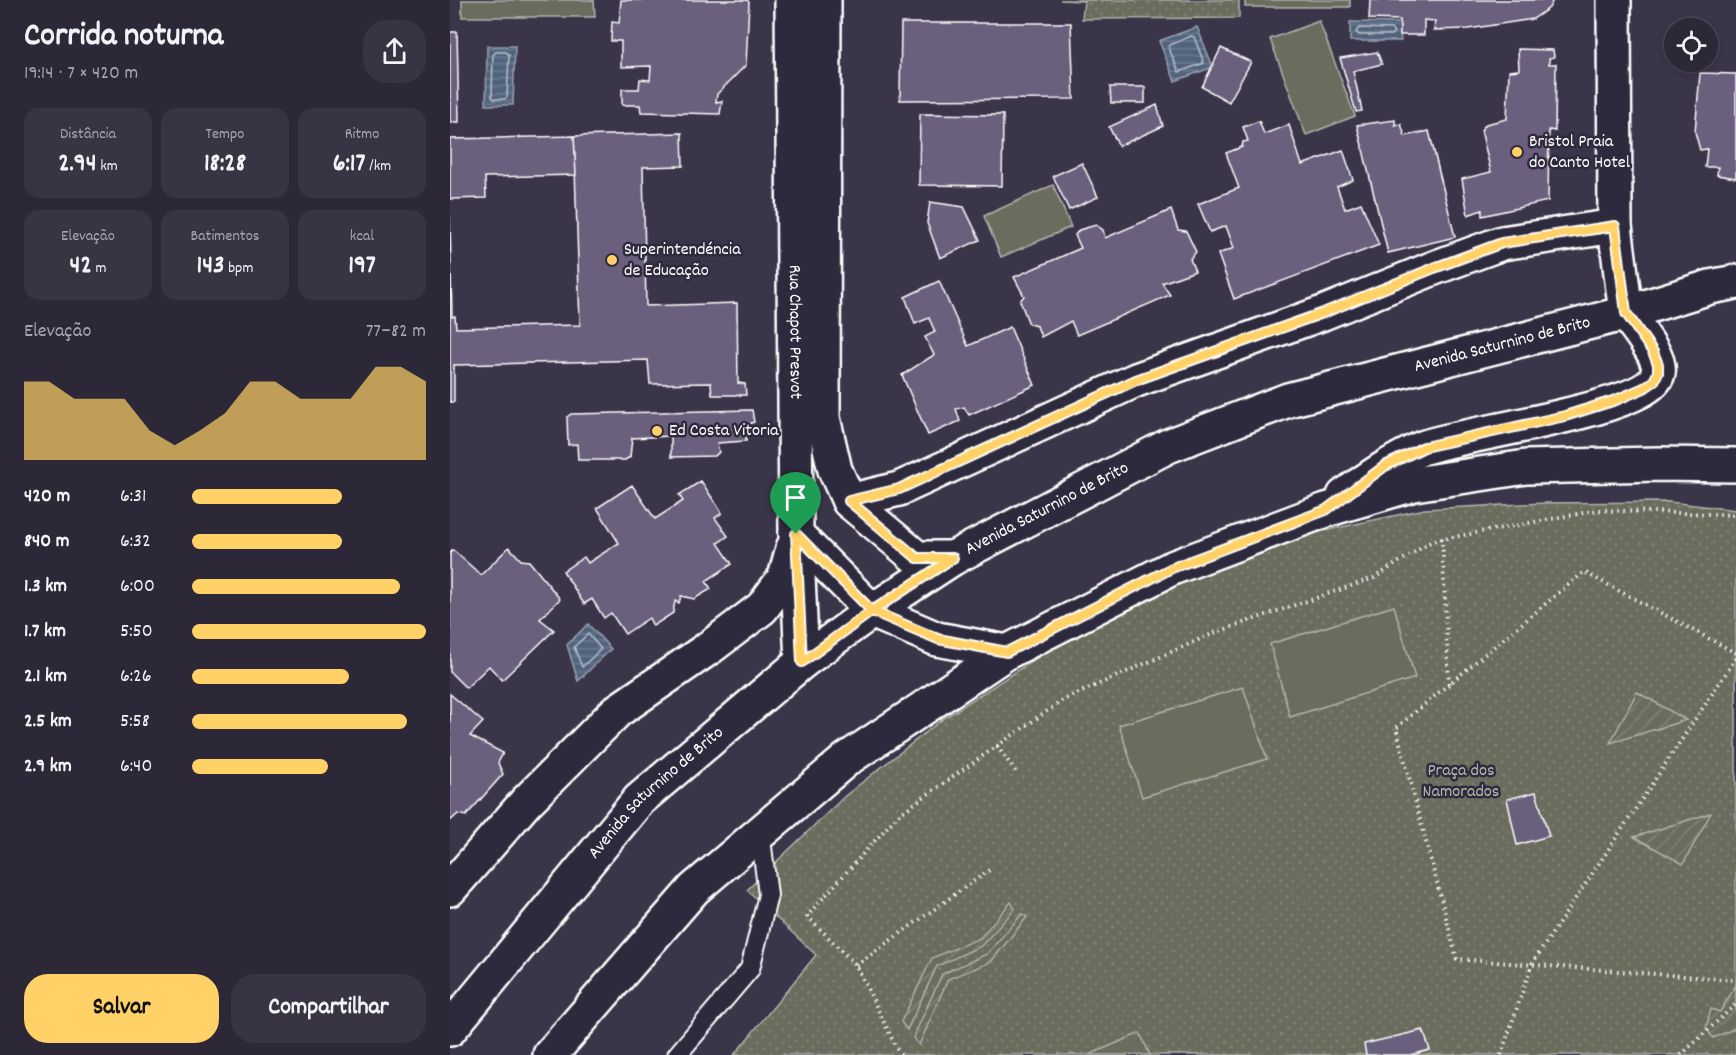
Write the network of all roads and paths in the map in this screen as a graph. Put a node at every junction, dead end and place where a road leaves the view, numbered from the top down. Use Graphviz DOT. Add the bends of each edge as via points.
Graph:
graph roads {
  1 [pos="792,0"];
  2 [pos="824,0"];
  3 [pos="1614,0"];
  4 [pos="1615,226"];
  5 [pos="1736,282"];
  6 [pos="1626,313"];
  7 [pos="1736,465"];
  8 [pos="849,501"];
  9 [pos="1326,510"];
  10 [pos="1736,515"];
  11 [pos="796,534"];
  12 [pos="1442,538"];
  13 [pos="953,558"];
  14 [pos="872,611"];
  15 [pos="1007,652"];
  16 [pos="1736,653"];
  17 [pos="1736,658"];
  18 [pos="802,662"];
  19 [pos="1449,684"];
  20 [pos="997,746"];
  21 [pos="1016,772"];
  22 [pos="760,831"];
  23 [pos="992,868"];
  24 [pos="450,889"];
  25 [pos="1532,964"];
  26 [pos="856,965"];
  27 [pos="1736,980"];
  28 [pos="1736,1004"];
  29 [pos="450,1029"];
  30 [pos="550,1055"];
  31 [pos="678,1055"];
  32 [pos="900,1055"];
  33 [pos="1502,1055"];
  34 [pos="1681,1055"];
  1 -- 11 [label="main road, Rua Chapot Presvot"];
  2 -- 8 [label="main road, Rua Chapot Presvot" via="823,418 835,470"];
  3 -- 4 [label="main road"];
  4 -- 6 [label="main road"];
  4 -- 8 [label="main road" via="1502,243 1136,380 899,489"];
  5 -- 6 [label="main road, Avenida Saturnino de Brito"];
  6 -- 9 [label="main road" via="1658,364 1654,381 1644,388 1565,416 1424,447 1385,466"];
  6 -- 13 [label="main road, Avenida Saturnino de Brito" via="1288,400 1168,446"];
  7 -- 9 [label="main road" via="1526,467 1414,484"];
  8 -- 13 [label="main road, Rua Chapot Presvot" via="917,558"];
  9 -- 15 [label="main road" via="1172,568"];
  10 -- 12 [label="path" via="1599,510"];
  11 -- 14 [label="main road"];
  11 -- 18 [label="main road, Rua Chapot Presvot"];
  11 -- 24 [label="main road" via="784,577 762,608 617,711 526,802"];
  12 -- 19 [label="path"];
  12 -- 20 [label="path" via="1374,578 1214,633 1063,700"];
  13 -- 14 [label="main road, Avenida Saturnino de Brito"];
  14 -- 15 [label="main road" via="938,639"];
  14 -- 18 [label="main road, Avenida Saturnino de Brito"];
  15 -- 22 [label="main road" via="847,759"];
  16 -- 19 [label="path" via="1584,572"];
  17 -- 25 [label="path"];
  18 -- 29 [label="main road, Avenida Saturnino de Brito" via="639,800"];
  19 -- 25 [label="path" via="1396,728 1457,959"];
  20 -- 21 [label="path"];
  20 -- 26 [label="path" via="898,815 807,916"];
  22 -- 30 [label="main road" via="694,889"];
  22 -- 31 [label="lane" via="768,895 750,969"];
  23 -- 26 [label="path"];
  25 -- 27 [label="path"];
  25 -- 33 [label="path"];
  26 -- 32 [label="path"];
  28 -- 34 [label="path"];
}
